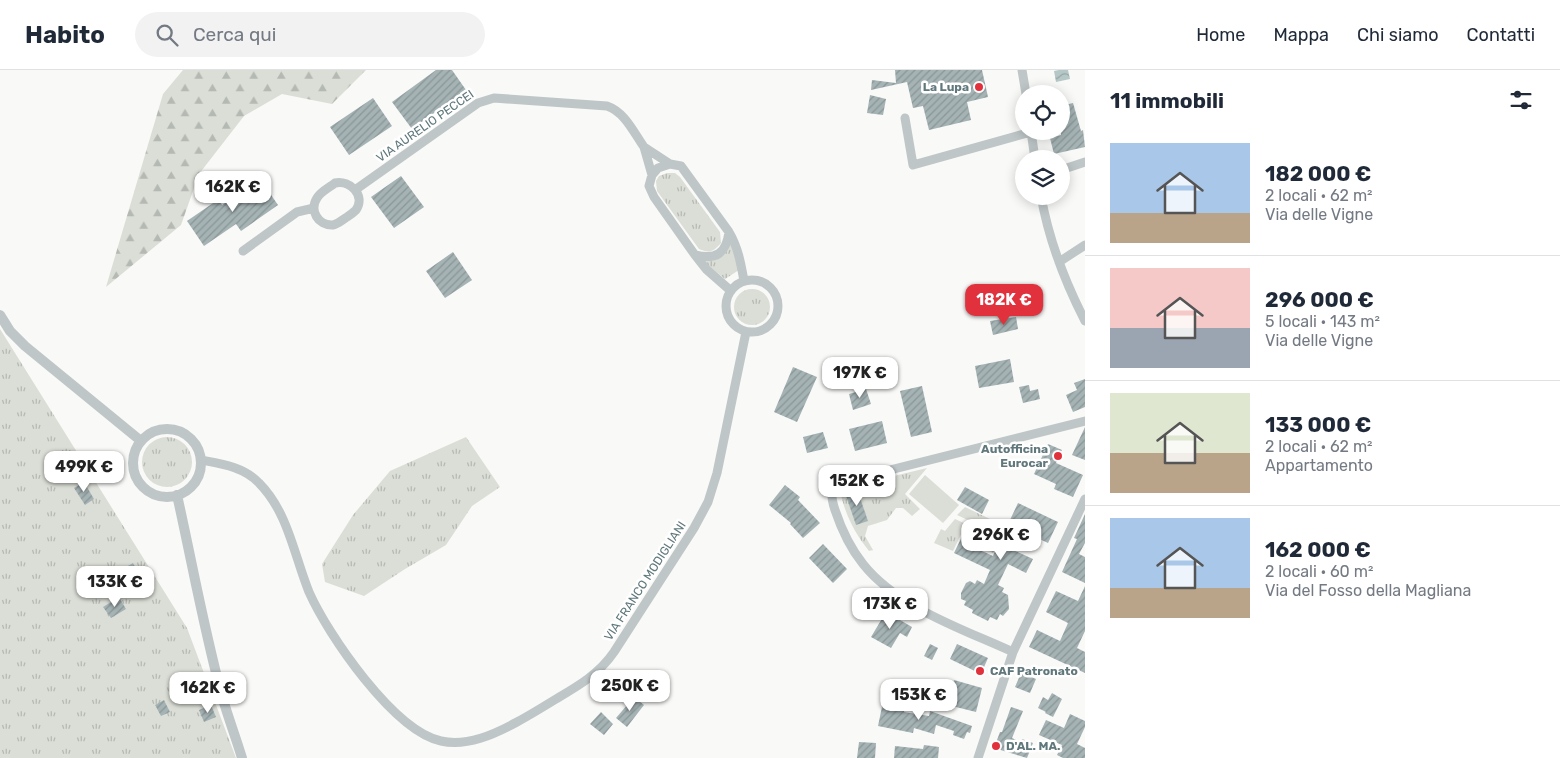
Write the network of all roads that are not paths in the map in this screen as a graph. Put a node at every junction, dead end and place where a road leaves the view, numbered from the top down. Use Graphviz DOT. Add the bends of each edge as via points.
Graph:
graph roads {
  1 [pos="1022,70"];
  2 [pos="1024,85"];
  3 [pos="905,118"];
  4 [pos="1015,136"];
  5 [pos="644,147"];
  6 [pos="1085,162"];
  7 [pos="670,164"];
  8 [pos="1070,167"];
  9 [pos="652,175"];
  10 [pos="355,190"];
  11 [pos="1043,205"];
  12 [pos="314,208"];
  13 [pos="729,232"];
  14 [pos="1085,246"];
  15 [pos="243,251"];
  16 [pos="695,255"];
  17 [pos="1059,262"];
  18 [pos="744,281"];
  19 [pos="731,291"];
  20 [pos="0,315"];
  21 [pos="1085,320"];
  22 [pos="746,332"];
  23 [pos="1085,421"];
  24 [pos="140,441"];
  25 [pos="201,460"];
  26 [pos="177,496"];
  27 [pos="1085,499"];
  28 [pos="1013,652"];
  29 [pos="242,758"];
  30 [pos="978,758"];
  1 -- 2 [label="street"];
  3 -- 4 [label="street" via="913,164"];
  5 -- 7 [label="street, VIA AURELIO PECCEI"];
  5 -- 9 [label="street, VIA AURELIO PECCEI"];
  5 -- 10 [label="street, VIA AURELIO PECCEI" via="614,108 494,98 478,103"];
  6 -- 8 [label="street"];
  7 -- 9 [label="street" via="658,168"];
  7 -- 13 [label="street, VIA AURELIO PECCEI" via="681,166"];
  9 -- 16 [label="street, VIA AURELIO PECCEI" via="649,186 654,197"];
  10 -- 12 [label="street" via="345,183 336,184 316,198"];
  10 -- 12 [label="street" via="358,206 338,223 323,223 316,217"];
  11 -- 17 [label="street"];
  12 -- 15 [label="street" via="297,212"];
  13 -- 16 [label="street" via="725,247 719,254"];
  13 -- 18 [label="street, VIA AURELIO PECCEI" via="736,246"];
  14 -- 17 [label="street"];
  16 -- 19 [label="street, VIA AURELIO PECCEI"];
  17 -- 21 [label="street"];
  18 -- 19 [label="street"];
  18 -- 22 [label="street" via="753,280 769,286 778,300 776,318 771,325 764,330"];
  19 -- 22 [label="street" via="727,299 728,316 732,323"];
  20 -- 24 [label="street" via="25,346"];
  22 -- 25 [label="street, VIA FRANCO MODIGLIANI" via="708,502 614,652 600,670 578,686 519,721 475,739 452,742 431,738 415,729 384,702 344,651 320,612 280,513 268,492 242,471"];
  23 -- 28 [label="street" via="842,482 832,491 836,514 853,548 876,578 910,603"];
  24 -- 25 [label="street" via="161,429 183,433 192,440"];
  24 -- 26 [label="street" via="133,463 139,482 155,495"];
  25 -- 26 [label="street" via="196,481"];
  26 -- 29 [label="street" via="215,670"];
  27 -- 28 [label="street"];
  28 -- 30 [label="street"];
}
